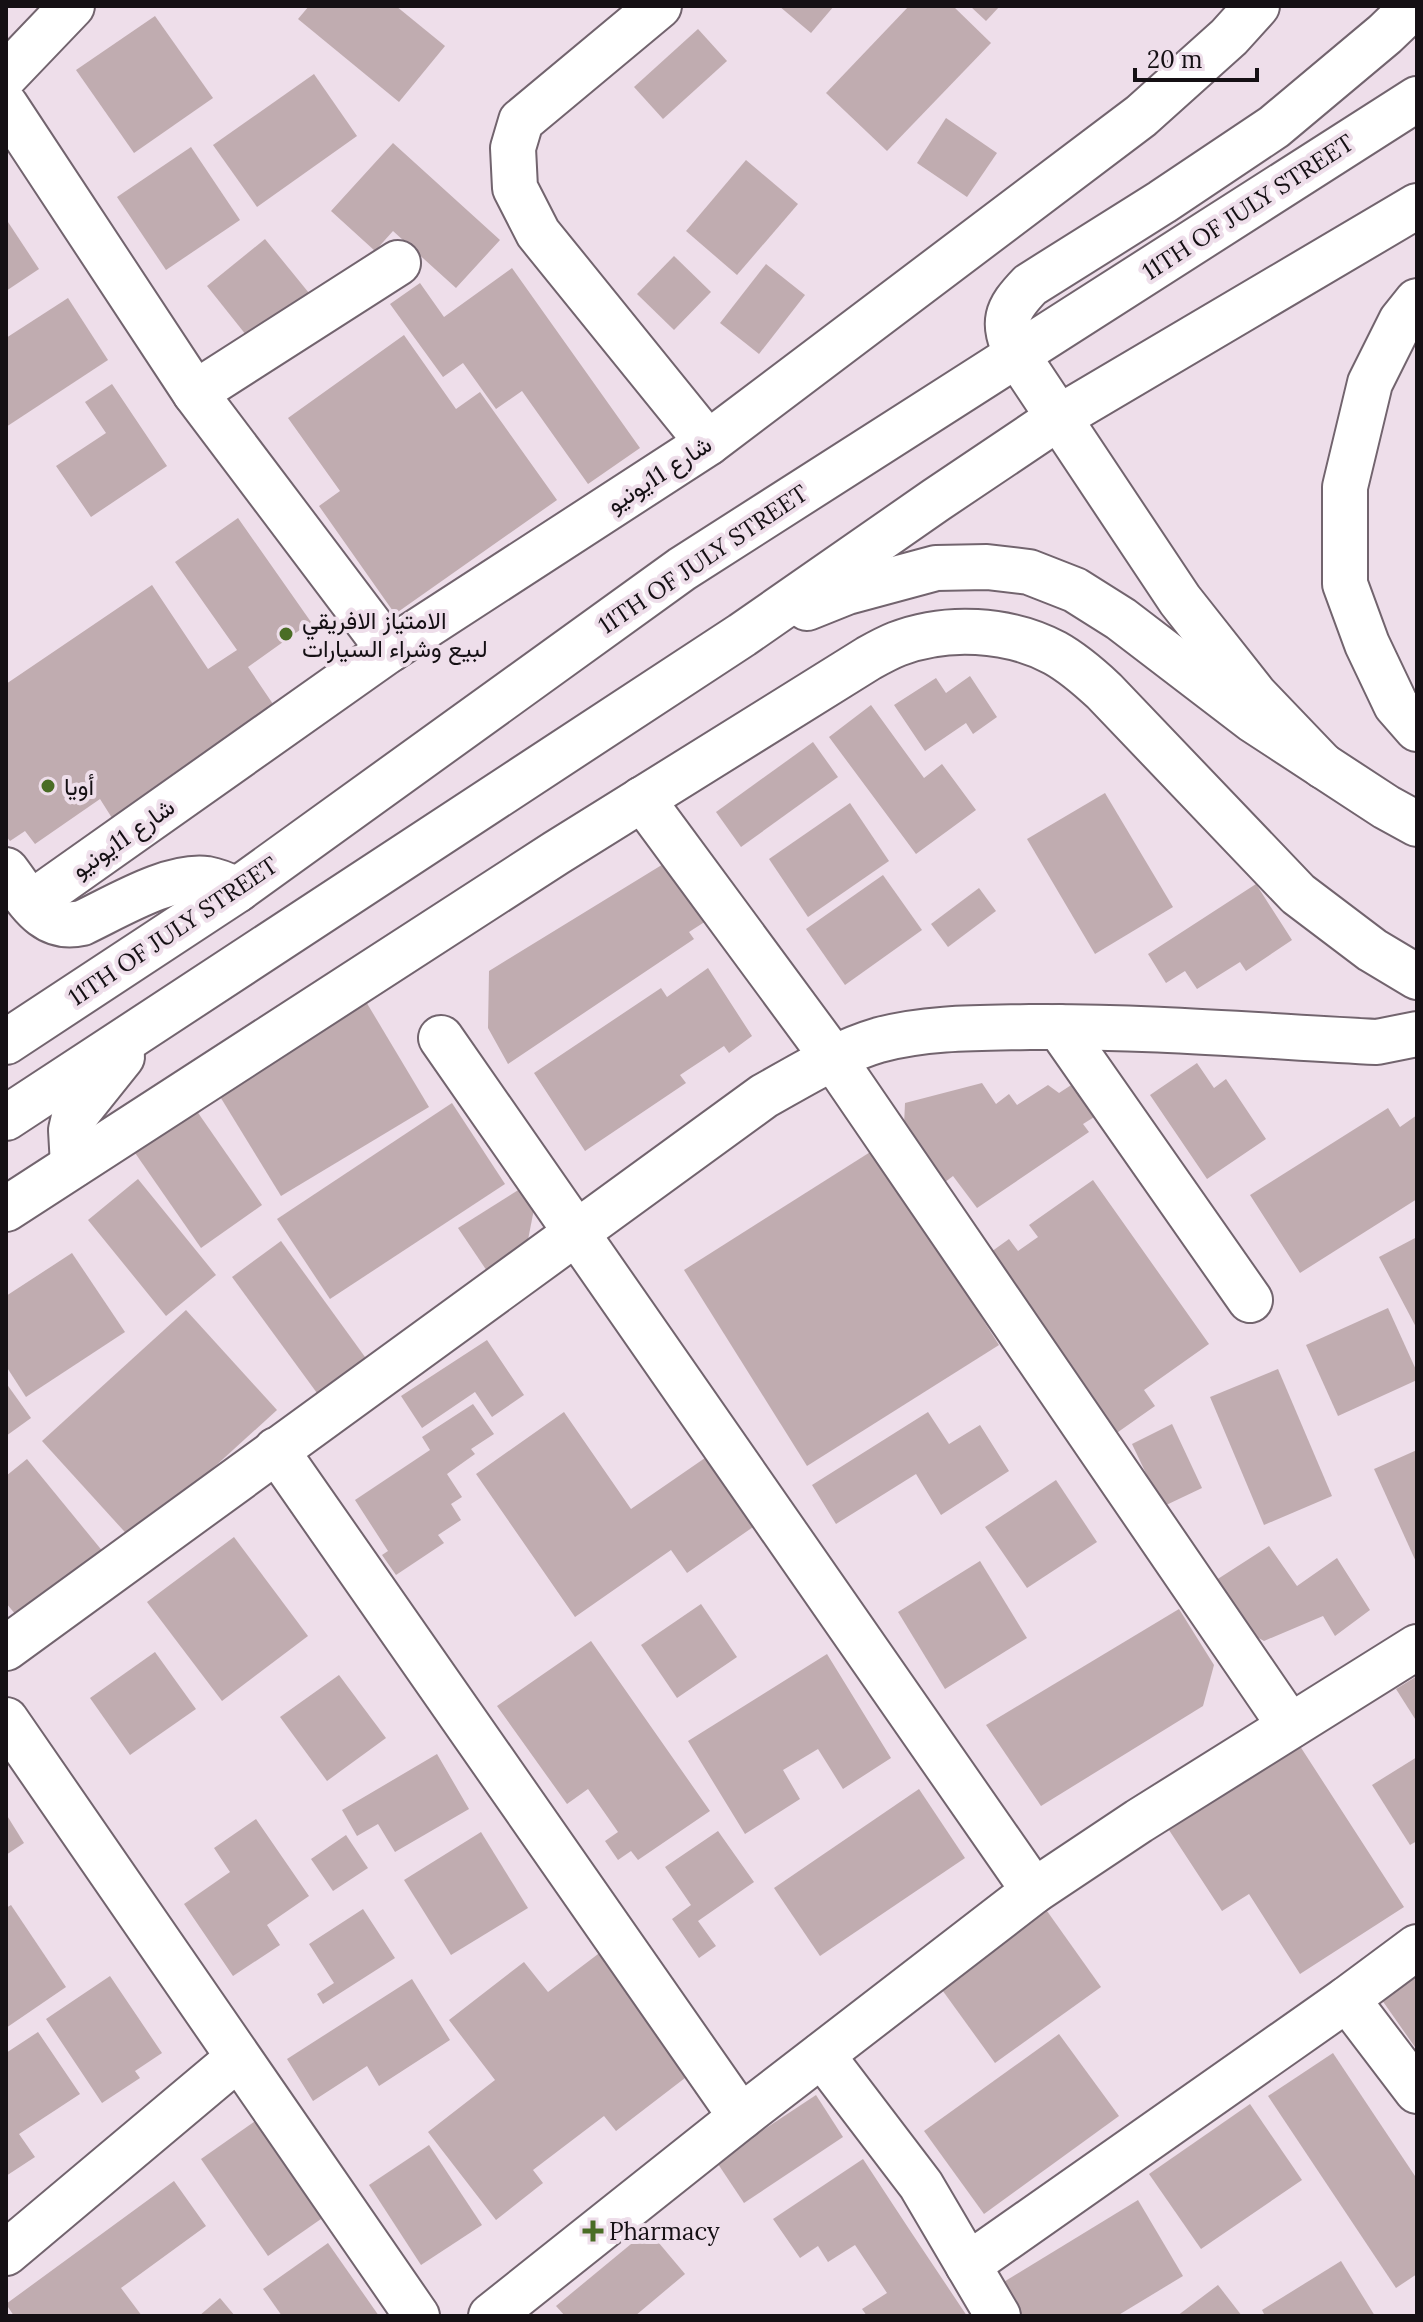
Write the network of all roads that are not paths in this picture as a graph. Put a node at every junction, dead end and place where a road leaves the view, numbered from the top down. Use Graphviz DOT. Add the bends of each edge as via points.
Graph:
graph roads {
  1 [pos="72,6"];
  2 [pos="659,6"];
  3 [pos="1257,6"];
  4 [pos="1414,6"];
  5 [pos="6,75"];
  6 [pos="1417,99"];
  7 [pos="6,106"];
  8 [pos="1417,206"];
  9 [pos="398,263"];
  10 [pos="1417,301"];
  11 [pos="1017,355"];
  12 [pos="195,393"];
  13 [pos="1058,418"];
  14 [pos="708,443"];
  15 [pos="742,635"];
  16 [pos="389,650"];
  17 [pos="1417,729"];
  18 [pos="1323,766"];
  19 [pos="642,799"];
  20 [pos="1417,824"];
  21 [pos="18,886"];
  22 [pos="237,890"];
  23 [pos="1417,977"];
  24 [pos="151,1023"];
  25 [pos="1059,1027"];
  26 [pos="1417,1034"];
  27 [pos="441,1038"];
  28 [pos="6,1042"];
  29 [pos="833,1058"];
  30 [pos="6,1118"];
  31 [pos="73,1165"];
  32 [pos="6,1209"];
  33 [pos="576,1232"];
  34 [pos="1250,1300"];
  35 [pos="276,1450"];
  36 [pos="1417,1647"];
  37 [pos="6,1648"];
  38 [pos="6,1720"];
  39 [pos="1290,1726"];
  40 [pos="1034,1891"];
  41 [pos="1417,1947"];
  42 [pos="1347,1999"];
  43 [pos="822,2055"];
  44 [pos="238,2058"];
  45 [pos="1417,2091"];
  46 [pos="741,2117"];
  47 [pos="6,2253"];
  48 [pos="968,2265"];
  49 [pos="417,2316"];
  50 [pos="491,2316"];
  51 [pos="998,2316"];
  1 -- 5 [label="main road"];
  2 -- 14 [label="main road" via="521,121 513,148 515,188 538,233"];
  3 -- 14 [label="main road, شارع 11يونيو" via="1141,116"];
  4 -- 11 [label="main road" via="1274,127 1030,285 1013,302 1008,319 1008,337"];
  6 -- 11 [label="main road, 11TH OF JULY STREET"];
  7 -- 12 [label="main road"];
  8 -- 13 [label="main road"];
  9 -- 12 [label="main road"];
  10 -- 17 [label="main road" via="1370,383 1345,487 1345,584 1396,705"];
  11 -- 13 [label="main road"];
  11 -- 22 [label="main road, 11TH OF JULY STREET" via="682,569"];
  12 -- 16 [label="main road"];
  13 -- 15 [label="main road"];
  13 -- 18 [label="main road" via="1218,650"];
  14 -- 16 [label="main road, شارع 11يونيو"];
  15 -- 18 [label="main road" via="847,592 936,568 1029,572 1075,590 1121,619"];
  15 -- 24 [label="main road"];
  16 -- 21 [label="main road, شارع 11يونيو"];
  18 -- 20 [label="main road"];
  19 -- 23 [label="main road" via="897,644 928,635 992,633 1053,652 1080,670 1298,894"];
  19 -- 29 [label="main road"];
  19 -- 31 [label="main road"];
  21 -- 22 [label="main road" via="47,919 70,925 185,879 206,879"];
  22 -- 28 [label="main road, 11TH OF JULY STREET"];
  24 -- 30 [label="main road"];
  24 -- 31 [label="main road" via="74,1117"];
  25 -- 26 [label="main road" via="1377,1042"];
  25 -- 29 [label="main road" via="935,1030 878,1040"];
  25 -- 34 [label="main road"];
  27 -- 33 [label="main road"];
  29 -- 33 [label="main road" via="764,1096"];
  29 -- 39 [label="main road"];
  31 -- 32 [label="main road"];
  33 -- 35 [label="main road"];
  33 -- 40 [label="main road"];
  35 -- 37 [label="main road"];
  35 -- 46 [label="main road"];
  36 -- 39 [label="main road"];
  38 -- 44 [label="main road"];
  39 -- 40 [label="main road"];
  40 -- 43 [label="main road"];
  41 -- 42 [label="main road"];
  42 -- 45 [label="main road"];
  42 -- 48 [label="main road"];
  43 -- 46 [label="main road"];
  43 -- 48 [label="main road" via="921,2185"];
  44 -- 47 [label="main road"];
  44 -- 49 [label="main road"];
  46 -- 50 [label="main road"];
  48 -- 51 [label="main road"];
}
